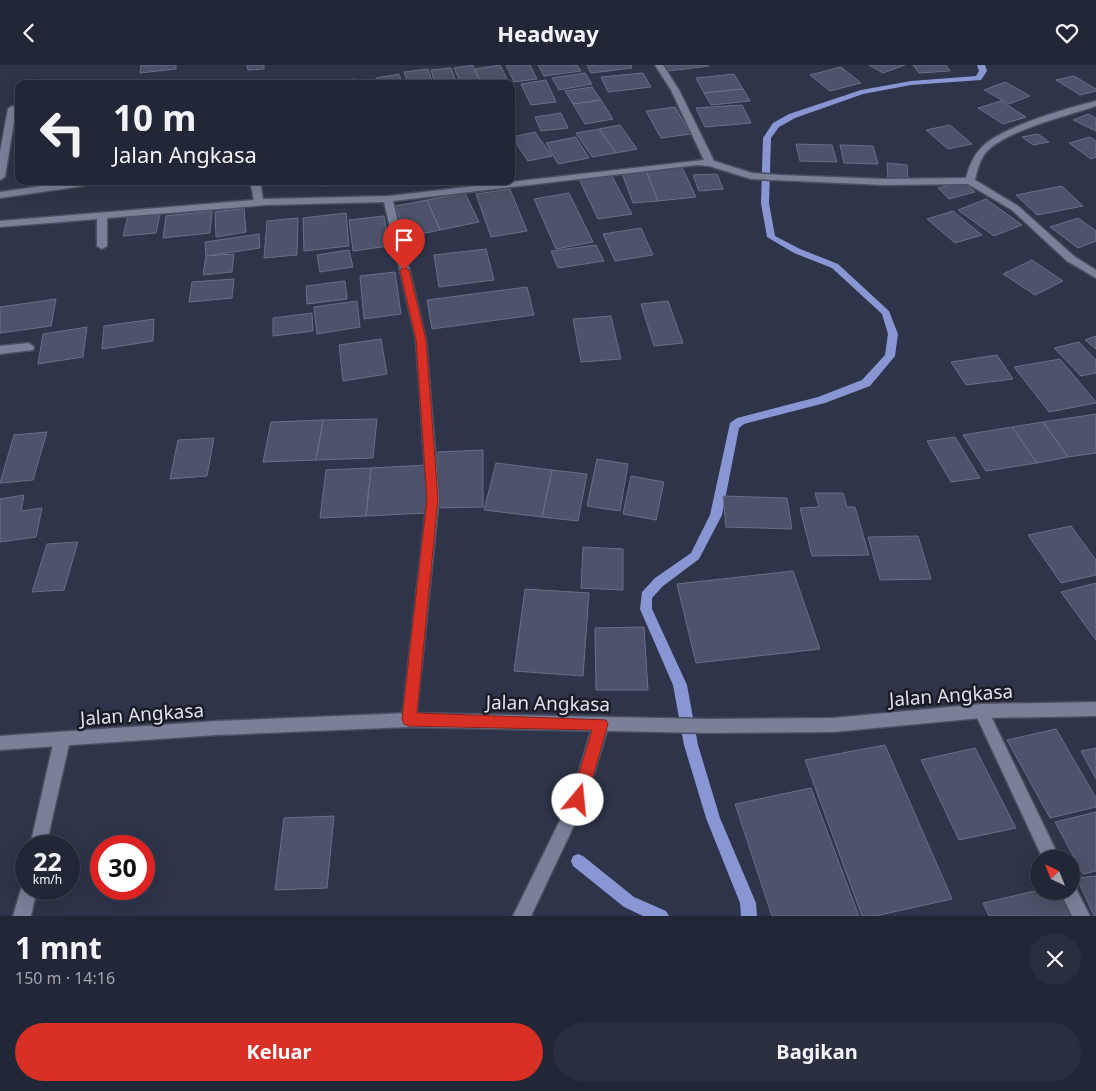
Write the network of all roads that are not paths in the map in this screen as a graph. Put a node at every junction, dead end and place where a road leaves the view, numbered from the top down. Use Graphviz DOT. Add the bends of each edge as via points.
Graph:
graph roads {
  1 [pos="659,65"];
  2 [pos="1096,103"];
  3 [pos="12,109"];
  4 [pos="710,163"];
  5 [pos="0,177"];
  6 [pos="970,181"];
  7 [pos="515,183"];
  8 [pos="68,185"];
  9 [pos="256,185"];
  10 [pos="501,185"];
  11 [pos="0,195"];
  12 [pos="388,199"];
  13 [pos="259,202"];
  14 [pos="102,215"];
  15 [pos="0,224"];
  16 [pos="102,246"];
  17 [pos="1096,275"];
  18 [pos="29,347"];
  19 [pos="0,350"];
  20 [pos="1096,709"];
  21 [pos="982,711"];
  22 [pos="409,719"];
  23 [pos="601,724"];
  24 [pos="62,740"];
  25 [pos="0,743"];
  26 [pos="40,835"];
  27 [pos="1048,850"];
  28 [pos="26,900"];
  29 [pos="1073,900"];
  30 [pos="22,916"];
  31 [pos="522,916"];
  32 [pos="1081,916"];
  1 -- 4 [label="street" via="675,90"];
  2 -- 6 [label="street" via="1009,135 986,147 974,165"];
  3 -- 5 [label="street"];
  4 -- 6 [label="street" via="751,176 868,182"];
  4 -- 7 [label="street" via="687,162"];
  6 -- 17 [label="street" via="1015,208 1071,259"];
  8 -- 11 [label="street"];
  9 -- 13 [label="street"];
  10 -- 12 [label="street"];
  12 -- 13 [label="street"];
  12 -- 22 [label="street" via="421,340 433,499"];
  13 -- 14 [label="street"];
  14 -- 15 [label="street"];
  14 -- 16 [label="street"];
  18 -- 19 [label="street"];
  20 -- 21 [label="street, Jalan Angkasa"];
  21 -- 23 [label="street, Jalan Angkasa" via="833,725"];
  21 -- 27 [label="street"];
  22 -- 23 [label="street, Jalan Angkasa"];
  22 -- 24 [label="street, Jalan Angkasa" via="218,728"];
  23 -- 31 [label="street" via="578,800"];
  24 -- 25 [label="street, Jalan Angkasa"];
  24 -- 26 [label="street"];
  28 -- 30 [label="street"];
  29 -- 32 [label="street"];
}
